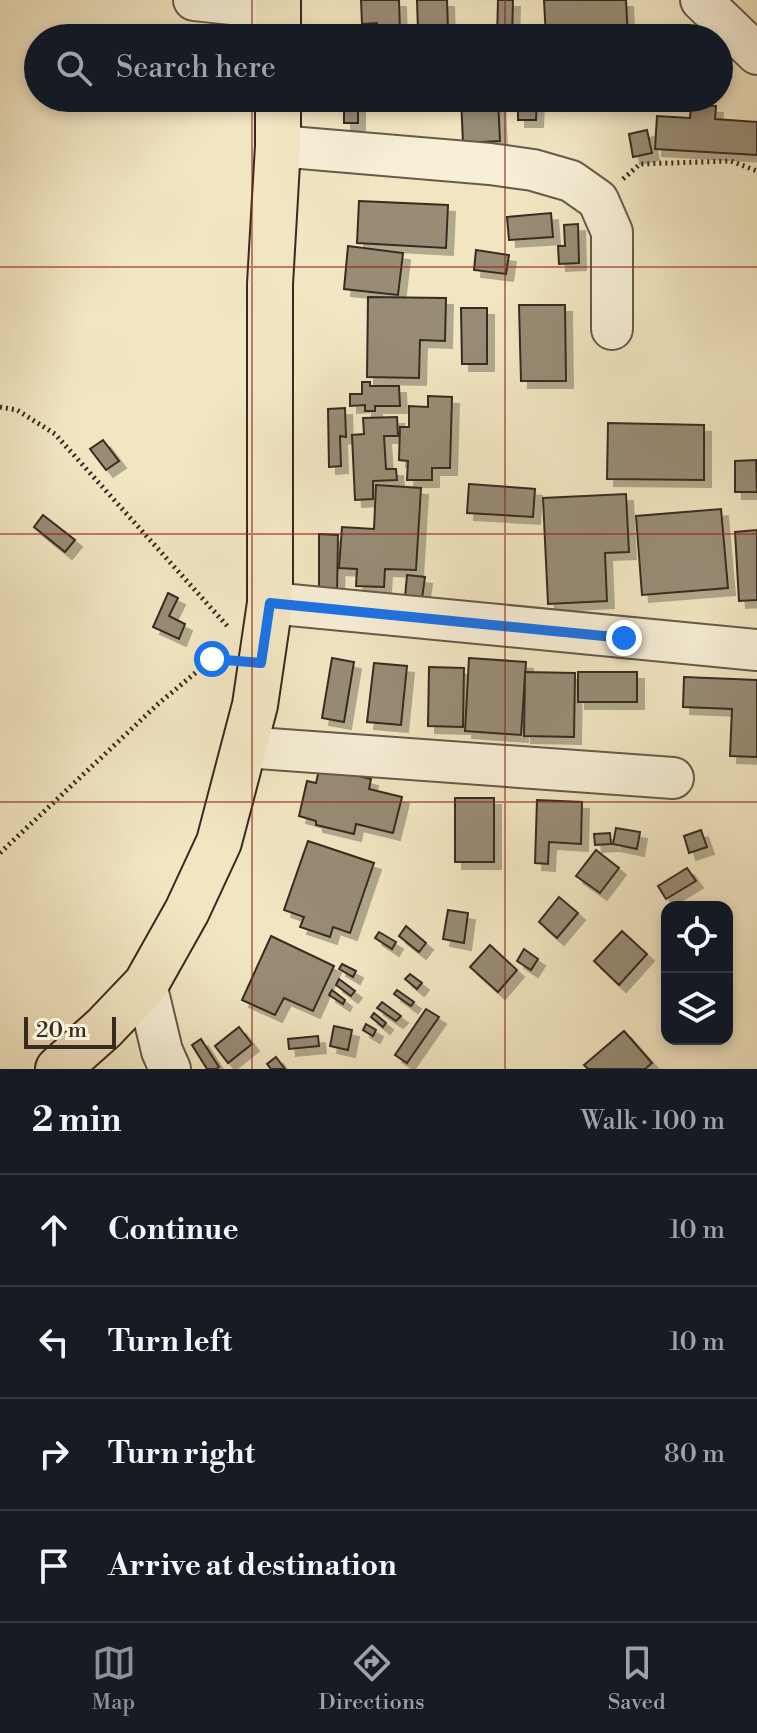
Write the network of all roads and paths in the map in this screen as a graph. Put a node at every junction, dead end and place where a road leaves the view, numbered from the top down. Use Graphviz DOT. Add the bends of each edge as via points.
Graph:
graph roads {
  1 [pos="194,0"];
  2 [pos="701,0"];
  3 [pos="278,16"];
  4 [pos="726,24"];
  5 [pos="733,31"];
  6 [pos="757,54"];
  7 [pos="278,112"];
  8 [pos="278,146"];
  9 [pos="757,171"];
  10 [pos="598,200"];
  11 [pos="612,329"];
  12 [pos="0,407"];
  13 [pos="270,603"];
  14 [pos="757,650"];
  15 [pos="261,663"];
  16 [pos="244,747"];
  17 [pos="673,778"];
  18 [pos="0,853"];
  19 [pos="146,984"];
  20 [pos="58,1069"];
  21 [pos="170,1069"];
  1 -- 3 [label="street"];
  2 -- 4 [label="street"];
  5 -- 6 [label="street"];
  7 -- 8 [label="main road"];
  8 -- 10 [label="street" via="533,170 571,181"];
  8 -- 13 [label="main road" via="270,284"];
  9 -- 10 [label="path" via="731,161 640,164"];
  10 -- 11 [label="street" via="612,232"];
  12 -- 15 [label="path" via="17,410 55,434"];
  13 -- 14 [label="street"];
  13 -- 15 [label="main road"];
  15 -- 16 [label="main road"];
  15 -- 18 [label="path" via="212,659"];
  16 -- 17 [label="street"];
  16 -- 19 [label="main road" via="219,842"];
  19 -- 20 [label="main road"];
  19 -- 21 [label="street"];
}
